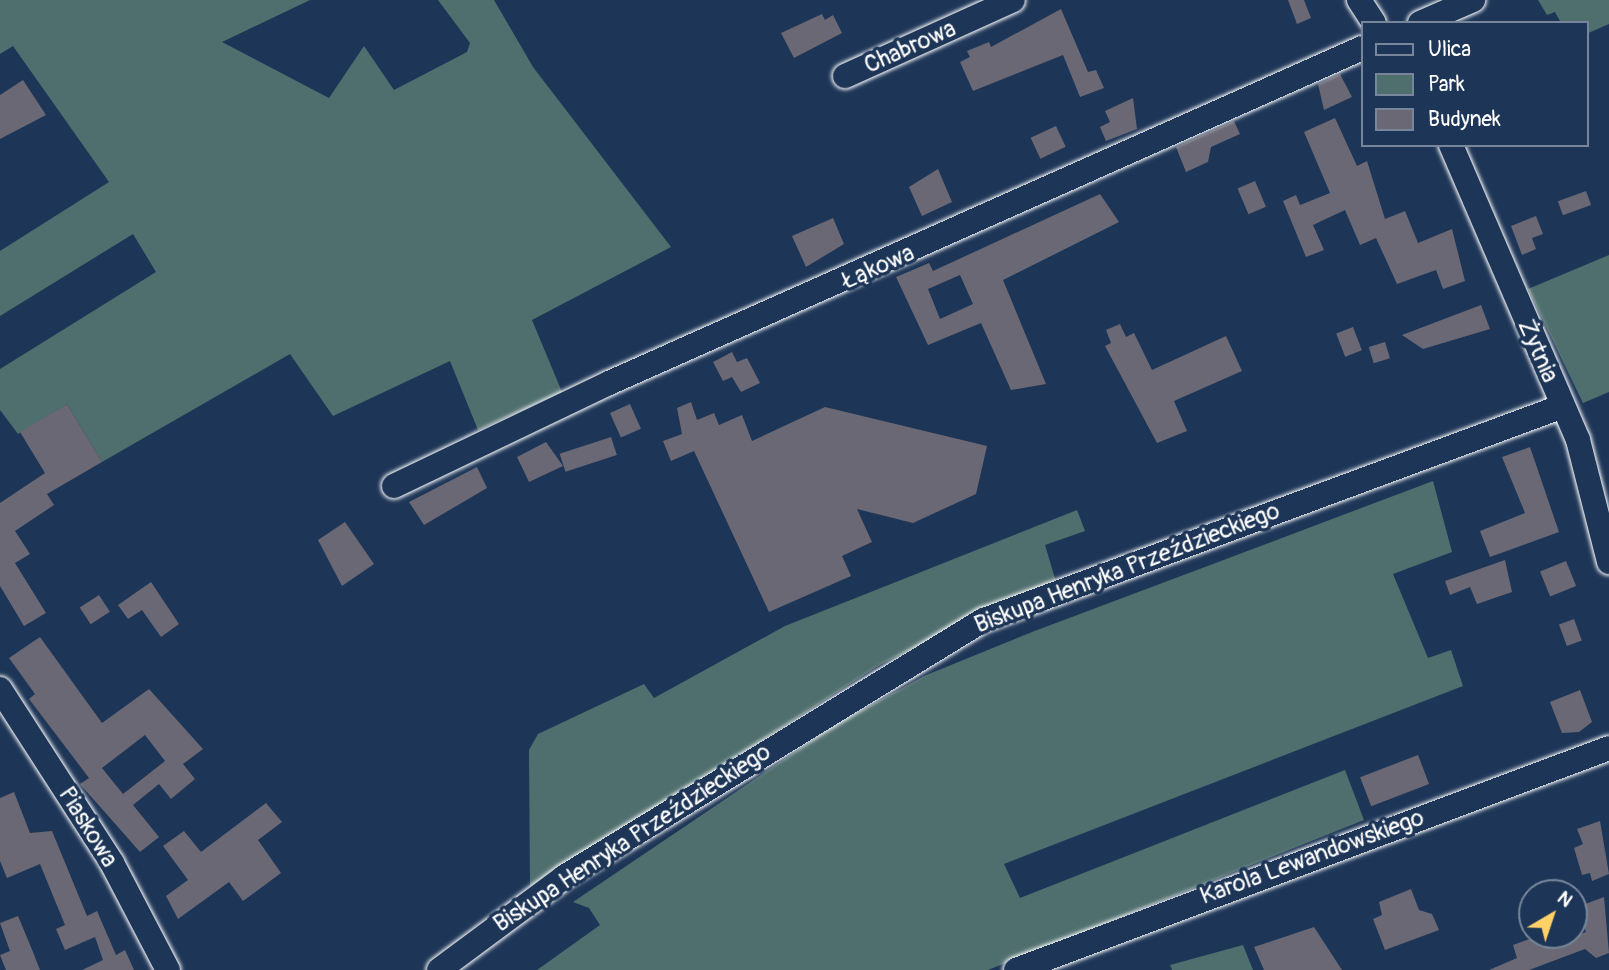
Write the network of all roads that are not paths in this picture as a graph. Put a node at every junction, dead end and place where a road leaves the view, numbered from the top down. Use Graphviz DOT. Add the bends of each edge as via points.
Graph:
graph roads {
  1 [pos="1013,0"];
  2 [pos="1359,0"];
  3 [pos="1473,0"];
  4 [pos="1373,21"];
  5 [pos="1425,21"];
  6 [pos="1360,49"];
  7 [pos="845,76"];
  8 [pos="1452,147"];
  9 [pos="1563,406"];
  10 [pos="394,486"];
  11 [pos="1609,562"];
  12 [pos="0,689"];
  13 [pos="1609,748"];
  14 [pos="168,970"];
  15 [pos="439,970"];
  16 [pos="1016,970"];
  1 -- 7 [label="street, Chabrowa"];
  2 -- 4 [label="street"];
  3 -- 5 [label="street"];
  6 -- 10 [label="street, Łąkowa" via="609,383"];
  8 -- 9 [label="street, Żytnia"];
  9 -- 11 [label="street, Żytnia" via="1594,490"];
  9 -- 15 [label="street, Biskupa Henryka Przeździeckiego" via="984,620 564,877"];
  12 -- 14 [label="street, Piaskowa" via="119,875"];
  13 -- 16 [label="street, Karola Lewandowskiego"];
}
